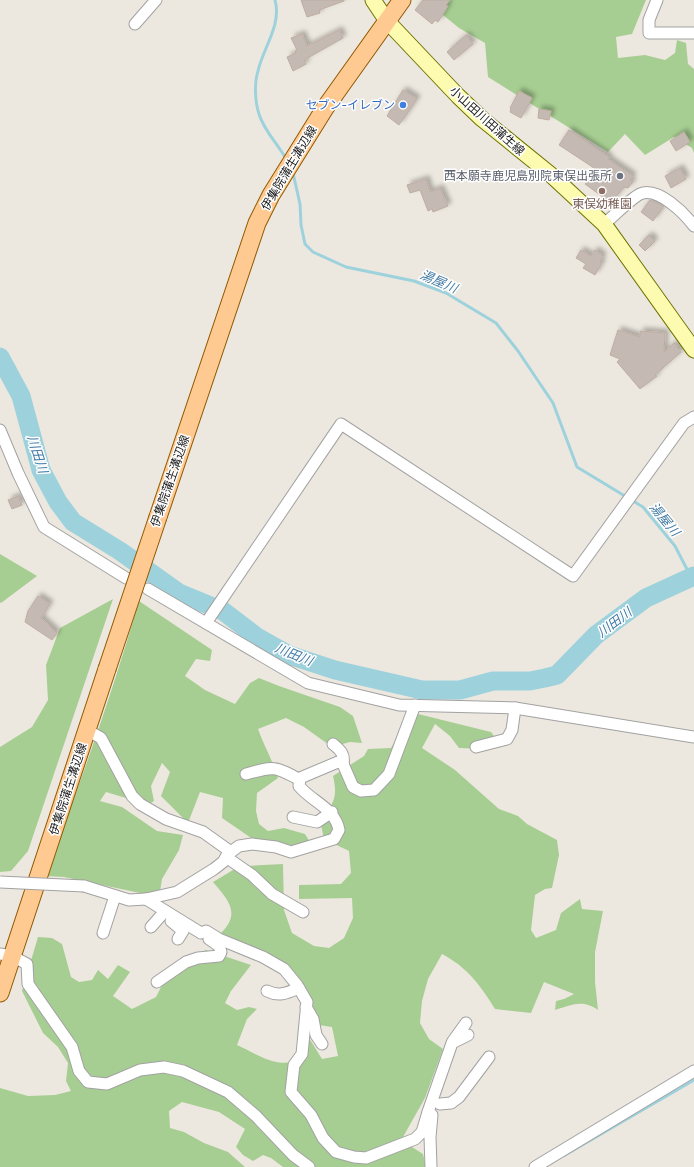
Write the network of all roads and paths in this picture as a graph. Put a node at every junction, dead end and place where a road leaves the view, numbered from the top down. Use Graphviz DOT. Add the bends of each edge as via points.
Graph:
graph roads {
  1 [pos="156,0"];
  2 [pos="373,0"];
  3 [pos="402,0"];
  4 [pos="657,0"];
  5 [pos="387,21"];
  6 [pos="135,24"];
  7 [pos="694,33"];
  8 [pos="604,224"];
  9 [pos="694,226"];
  10 [pos="694,350"];
  11 [pos="694,417"];
  12 [pos="0,430"];
  13 [pos="126,578"];
  14 [pos="148,589"];
  15 [pos="206,623"];
  16 [pos="415,705"];
  17 [pos="515,708"];
  18 [pos="87,730"];
  19 [pos="694,738"];
  20 [pos="333,744"];
  21 [pos="476,746"];
  22 [pos="343,764"];
  23 [pos="246,774"];
  24 [pos="300,780"];
  25 [pos="332,812"];
  26 [pos="293,817"];
  27 [pos="228,854"];
  28 [pos="0,882"];
  29 [pos="115,896"];
  30 [pos="146,899"];
  31 [pos="303,912"];
  32 [pos="164,913"];
  33 [pos="151,927"];
  34 [pos="220,930"];
  35 [pos="203,932"];
  36 [pos="103,933"];
  37 [pos="178,940"];
  38 [pos="6,955"];
  39 [pos="157,982"];
  40 [pos="299,988"];
  41 [pos="267,991"];
  42 [pos="0,992"];
  43 [pos="306,1007"];
  44 [pos="466,1023"];
  45 [pos="468,1036"];
  46 [pos="452,1043"];
  47 [pos="322,1044"];
  48 [pos="489,1057"];
  49 [pos="694,1071"];
  50 [pos="454,1092"];
  51 [pos="440,1104"];
  52 [pos="430,1114"];
  53 [pos="309,1167"];
  54 [pos="431,1167"];
  55 [pos="535,1167"];
  1 -- 6 [label="street"];
  2 -- 5 [label="main road, 小山田川田蒲生線"];
  3 -- 5 [label="main road, 伊集院蒲生溝辺線"];
  4 -- 7 [label="street" via="649,20 649,33"];
  5 -- 8 [label="main road, 小山田川田蒲生線" via="482,120 550,174"];
  5 -- 18 [label="main road, 伊集院蒲生溝辺線, bridge" via="285,170 257,223"];
  8 -- 9 [label="street" via="641,194 656,194 669,201"];
  8 -- 10 [label="main road, 小山田川田蒲生線"];
  11 -- 15 [label="street" via="684,423 573,576 341,424"];
  12 -- 13 [label="street" via="44,527"];
  14 -- 15 [label="street"];
  15 -- 16 [label="street" via="308,683 399,705"];
  16 -- 17 [label="street"];
  16 -- 22 [label="street" via="389,774 374,790 361,791 353,787"];
  17 -- 19 [label="street"];
  17 -- 21 [label="street" via="512,730 507,739"];
  18 -- 27 [label="street" via="101,738 132,796 140,804 166,819 203,832"];
  18 -- 38 [label="main road, 伊集院蒲生溝辺線"];
  20 -- 22 [label="street" via="344,757"];
  22 -- 24 [label="street" via="338,762"];
  23 -- 24 [label="street" via="269,767 282,770"];
  24 -- 25 [label="street" via="299,786 306,795"];
  25 -- 26 [label="street" via="317,822"];
  25 -- 27 [label="street" via="338,821 339,830 334,839 291,852 252,844 239,846"];
  27 -- 30 [label="street" via="214,869 177,892"];
  27 -- 31 [label="street" via="272,894"];
  28 -- 29 [label="street, bridge" via="84,886"];
  29 -- 30 [label="street" via="129,900"];
  29 -- 36 [label="street"];
  30 -- 32 [label="street"];
  32 -- 33 [label="street"];
  32 -- 35 [label="street"];
  32 -- 37 [label="street" via="183,931"];
  34 -- 35 [label="street"];
  35 -- 39 [label="street" via="219,946 219,956 186,962"];
  35 -- 40 [label="street" via="263,957 284,969"];
  38 -- 42 [label="main road, 伊集院蒲生溝辺線"];
  38 -- 53 [label="street" via="27,964 28,984 72,1047 79,1071 88,1082 107,1084 140,1070 164,1067 183,1071 228,1092 256,1116 293,1155"];
  40 -- 41 [label="street" via="284,994"];
  40 -- 43 [label="street" via="307,1002"];
  43 -- 47 [label="street"];
  43 -- 52 [label="street" via="302,1054 294,1065 291,1092 311,1115 323,1138 336,1152 366,1158 404,1144 416,1139"];
  44 -- 46 [label="street"];
  45 -- 46 [label="street"];
  46 -- 52 [label="street"];
  48 -- 51 [label="street" via="459,1097 452,1103"];
  49 -- 55 [label="street"];
  50 -- 51 [label="street"];
  51 -- 52 [label="street"];
  52 -- 54 [label="street"];
}
